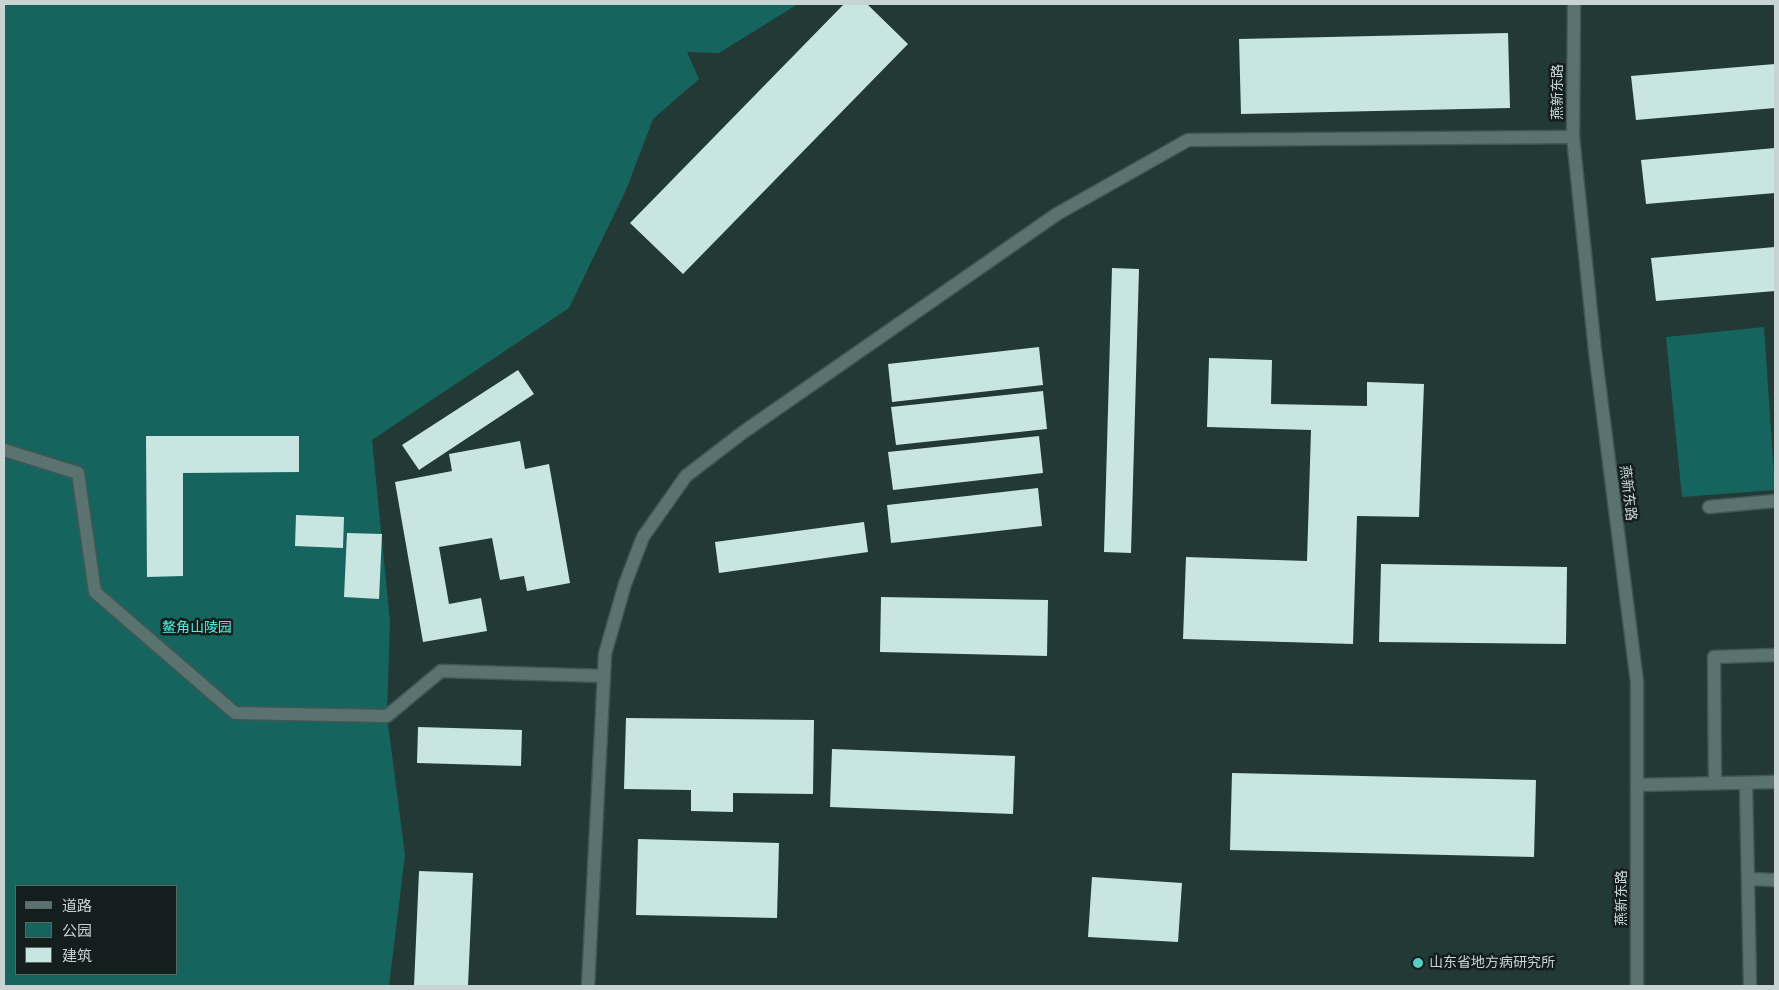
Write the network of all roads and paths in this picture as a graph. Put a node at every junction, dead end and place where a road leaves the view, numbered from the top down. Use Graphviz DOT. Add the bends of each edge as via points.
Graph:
graph roads {
  1 [pos="1574,4"];
  2 [pos="1573,137"];
  3 [pos="4,450"];
  4 [pos="1775,501"];
  5 [pos="1709,508"];
  6 [pos="1775,655"];
  7 [pos="604,676"];
  8 [pos="1775,782"];
  9 [pos="1715,783"];
  10 [pos="1746,783"];
  11 [pos="1637,785"];
  12 [pos="1748,879"];
  13 [pos="1775,880"];
  14 [pos="588,986"];
  15 [pos="1636,986"];
  16 [pos="1750,986"];
  1 -- 2 [label="street, 燕新东路"];
  2 -- 7 [label="street" via="1188,140 1057,214 742,433 686,476 643,537 625,584 605,654"];
  2 -- 11 [label="street, 燕新东路" via="1637,682"];
  3 -- 7 [label="street" via="78,473 95,592 235,713 387,716 441,671"];
  4 -- 5 [label="street"];
  6 -- 9 [label="street" via="1714,657"];
  7 -- 14 [label="street"];
  8 -- 10 [label="street"];
  9 -- 10 [label="street"];
  9 -- 11 [label="street"];
  10 -- 12 [label="street"];
  11 -- 15 [label="street, 燕新东路"];
  12 -- 13 [label="street"];
  12 -- 16 [label="street"];
}
